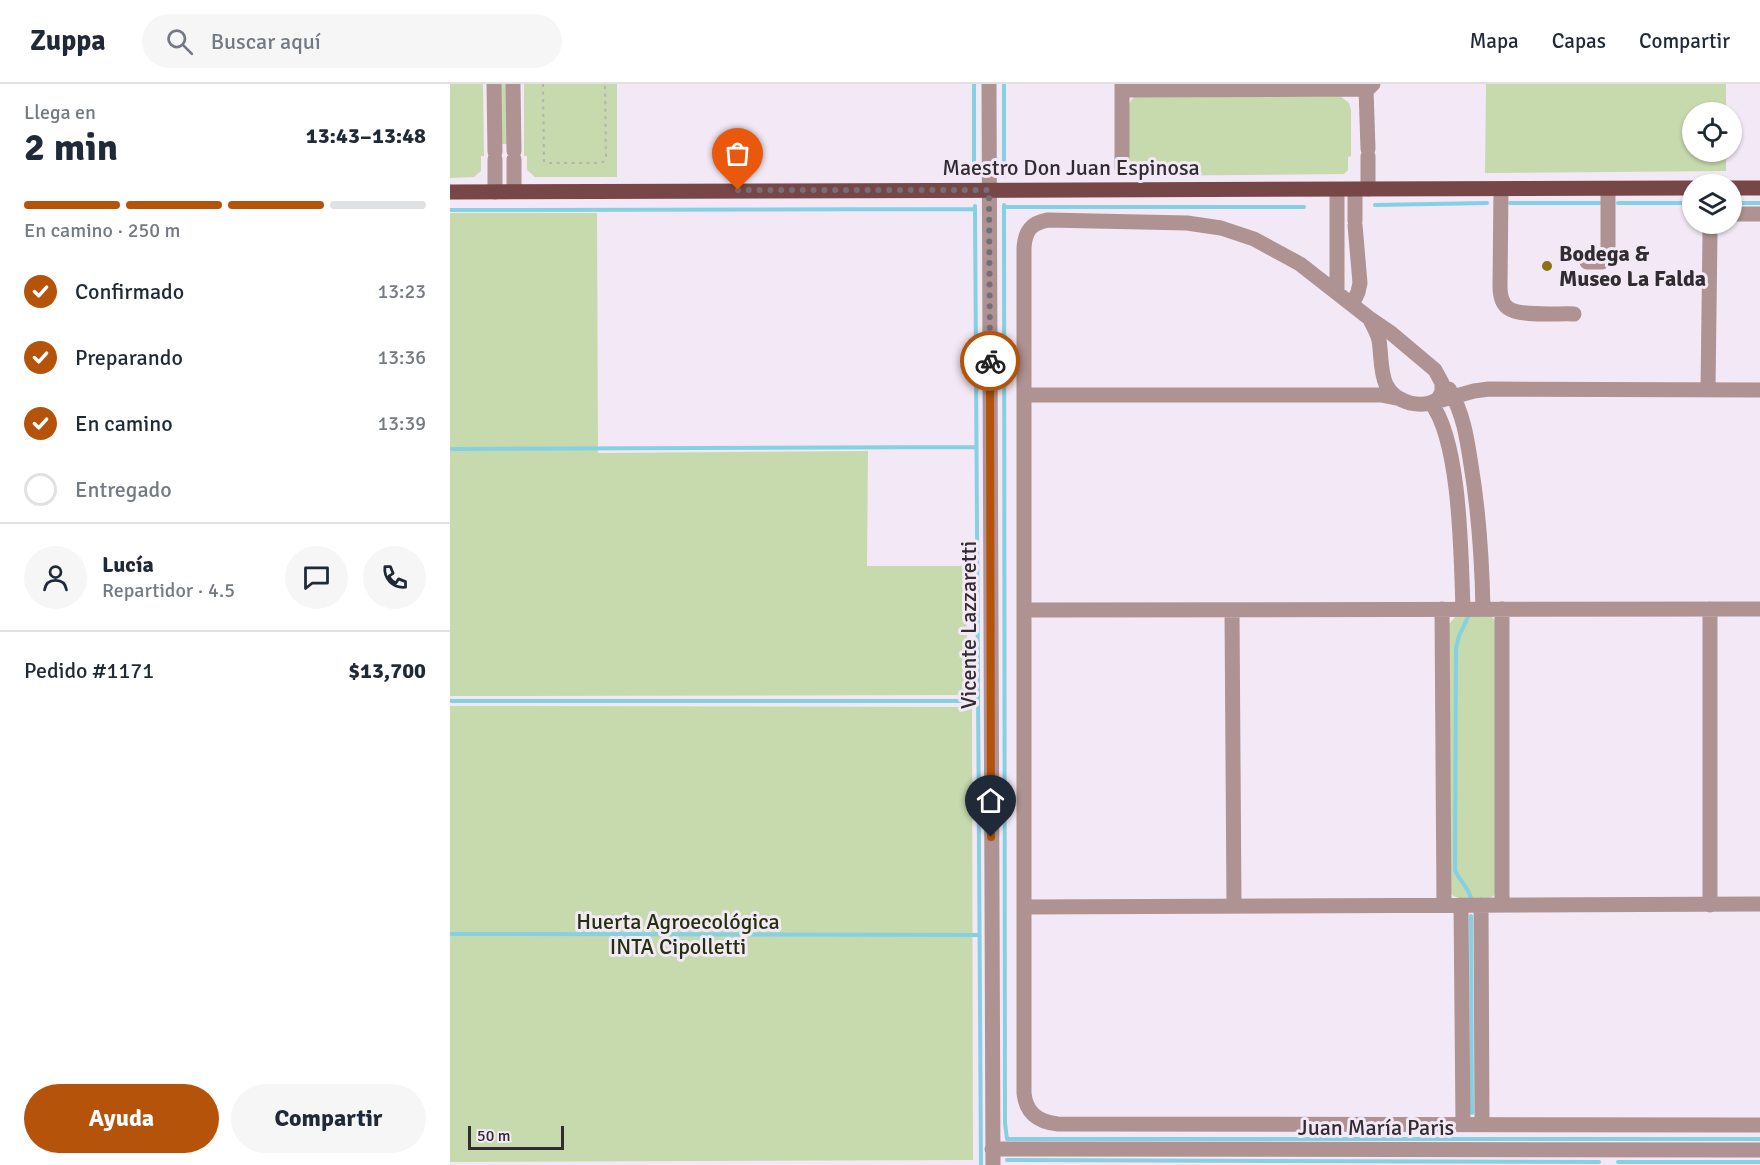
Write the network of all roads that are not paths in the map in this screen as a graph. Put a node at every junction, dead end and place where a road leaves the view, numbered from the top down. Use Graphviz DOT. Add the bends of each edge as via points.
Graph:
graph roads {
  1 [pos="494,84"];
  2 [pos="513,84"];
  3 [pos="989,84"];
  4 [pos="1370,86"];
  5 [pos="1122,87"];
  6 [pos="1122,168"];
  7 [pos="1682,188"];
  8 [pos="1742,188"];
  9 [pos="1760,188"];
  10 [pos="1501,189"];
  11 [pos="1608,189"];
  12 [pos="989,190"];
  13 [pos="1332,190"];
  14 [pos="1362,190"];
  15 [pos="514,191"];
  16 [pos="450,192"];
  17 [pos="495,192"];
  18 [pos="1742,214"];
  19 [pos="1760,214"];
  20 [pos="1710,234"];
  21 [pos="1587,262"];
  22 [pos="1332,289"];
  23 [pos="1352,305"];
  24 [pos="1574,314"];
  25 [pos="1369,318"];
  26 [pos="1380,363"];
  27 [pos="1438,374"];
  28 [pos="1495,389"];
  29 [pos="1708,390"];
  30 [pos="1760,390"];
  31 [pos="1024,395"];
  32 [pos="1344,395"];
  33 [pos="1453,397"];
  34 [pos="1403,400"];
  35 [pos="1431,403"];
  36 [pos="1442,609"];
  37 [pos="1462,609"];
  38 [pos="1483,609"];
  39 [pos="1502,609"];
  40 [pos="1710,609"];
  41 [pos="1760,609"];
  42 [pos="1024,610"];
  43 [pos="1232,610"];
  44 [pos="1760,904"];
  45 [pos="1502,905"];
  46 [pos="1710,905"];
  47 [pos="1234,906"];
  48 [pos="1444,906"];
  49 [pos="1461,906"];
  50 [pos="1480,906"];
  51 [pos="1024,907"];
  52 [pos="1463,1124"];
  53 [pos="1482,1124"];
  54 [pos="1760,1125"];
  55 [pos="993,1149"];
  56 [pos="1760,1150"];
  57 [pos="1608,1157"];
  58 [pos="993,1165"];
  1 -- 17 [label="street"];
  2 -- 15 [label="street"];
  3 -- 12 [label="street, Vicente Lazzaretti"];
  4 -- 5 [label="street"];
  4 -- 14 [label="street" via="1368,153"];
  5 -- 6 [label="street"];
  7 -- 11 [label="main road, Maestro Don Juan Espinosa"];
  8 -- 9 [label="main road"];
  10 -- 11 [label="main road, Maestro Don Juan Espinosa"];
  10 -- 14 [label="main road, Maestro Don Juan Espinosa"];
  10 -- 24 [label="street" via="1500,286 1504,304 1517,312"];
  11 -- 21 [label="street" via="1608,254 1602,262"];
  12 -- 13 [label="main road, Maestro Don Juan Espinosa"];
  12 -- 15 [label="main road, Maestro Don Juan Espinosa"];
  12 -- 55 [label="street, Vicente Lazzaretti"];
  13 -- 14 [label="main road, Maestro Don Juan Espinosa"];
  13 -- 22 [label="street"];
  14 -- 23 [label="street" via="1355,223 1360,283"];
  15 -- 17 [label="main road, Maestro Don Juan Espinosa"];
  16 -- 17 [label="main road, Maestro Don Juan Espinosa"];
  18 -- 19 [label="street"];
  20 -- 29 [label="street"];
  22 -- 23 [label="street"];
  22 -- 31 [label="street" via="1274,249 1221,228 1164,222 1035,223 1028,229 1024,243"];
  23 -- 25 [label="street"];
  25 -- 26 [label="street" via="1379,340"];
  25 -- 27 [label="street"];
  26 -- 32 [label="street" via="1368,386"];
  26 -- 34 [label="street" via="1383,379"];
  27 -- 28 [label="street" via="1455,382"];
  27 -- 33 [label="street"];
  27 -- 35 [label="street" via="1442,388 1440,396"];
  28 -- 29 [label="street"];
  28 -- 33 [label="street"];
  29 -- 30 [label="street"];
  31 -- 32 [label="street"];
  31 -- 42 [label="street"];
  32 -- 34 [label="street" via="1381,395"];
  33 -- 35 [label="street"];
  33 -- 38 [label="street" via="1466,433 1475,489"];
  34 -- 35 [label="street"];
  35 -- 37 [label="street" via="1443,425 1453,475"];
  36 -- 37 [label="street"];
  36 -- 43 [label="street"];
  36 -- 48 [label="street"];
  37 -- 38 [label="street"];
  38 -- 39 [label="street"];
  39 -- 40 [label="street"];
  39 -- 45 [label="street"];
  40 -- 41 [label="street"];
  40 -- 46 [label="street"];
  42 -- 43 [label="street"];
  42 -- 51 [label="street"];
  43 -- 47 [label="street"];
  44 -- 46 [label="street"];
  45 -- 46 [label="street"];
  45 -- 50 [label="street"];
  47 -- 48 [label="street"];
  47 -- 51 [label="street"];
  48 -- 49 [label="street"];
  49 -- 50 [label="street"];
  49 -- 52 [label="street"];
  50 -- 53 [label="street"];
  51 -- 52 [label="street" via="1024,1093 1029,1110 1038,1119 1070,1124"];
  52 -- 53 [label="street"];
  53 -- 54 [label="street"];
  55 -- 57 [label="street, Juan María Paris"];
  55 -- 58 [label="street, Vicente Lazzaretti"];
  56 -- 57 [label="street, Juan María Paris"];
}
